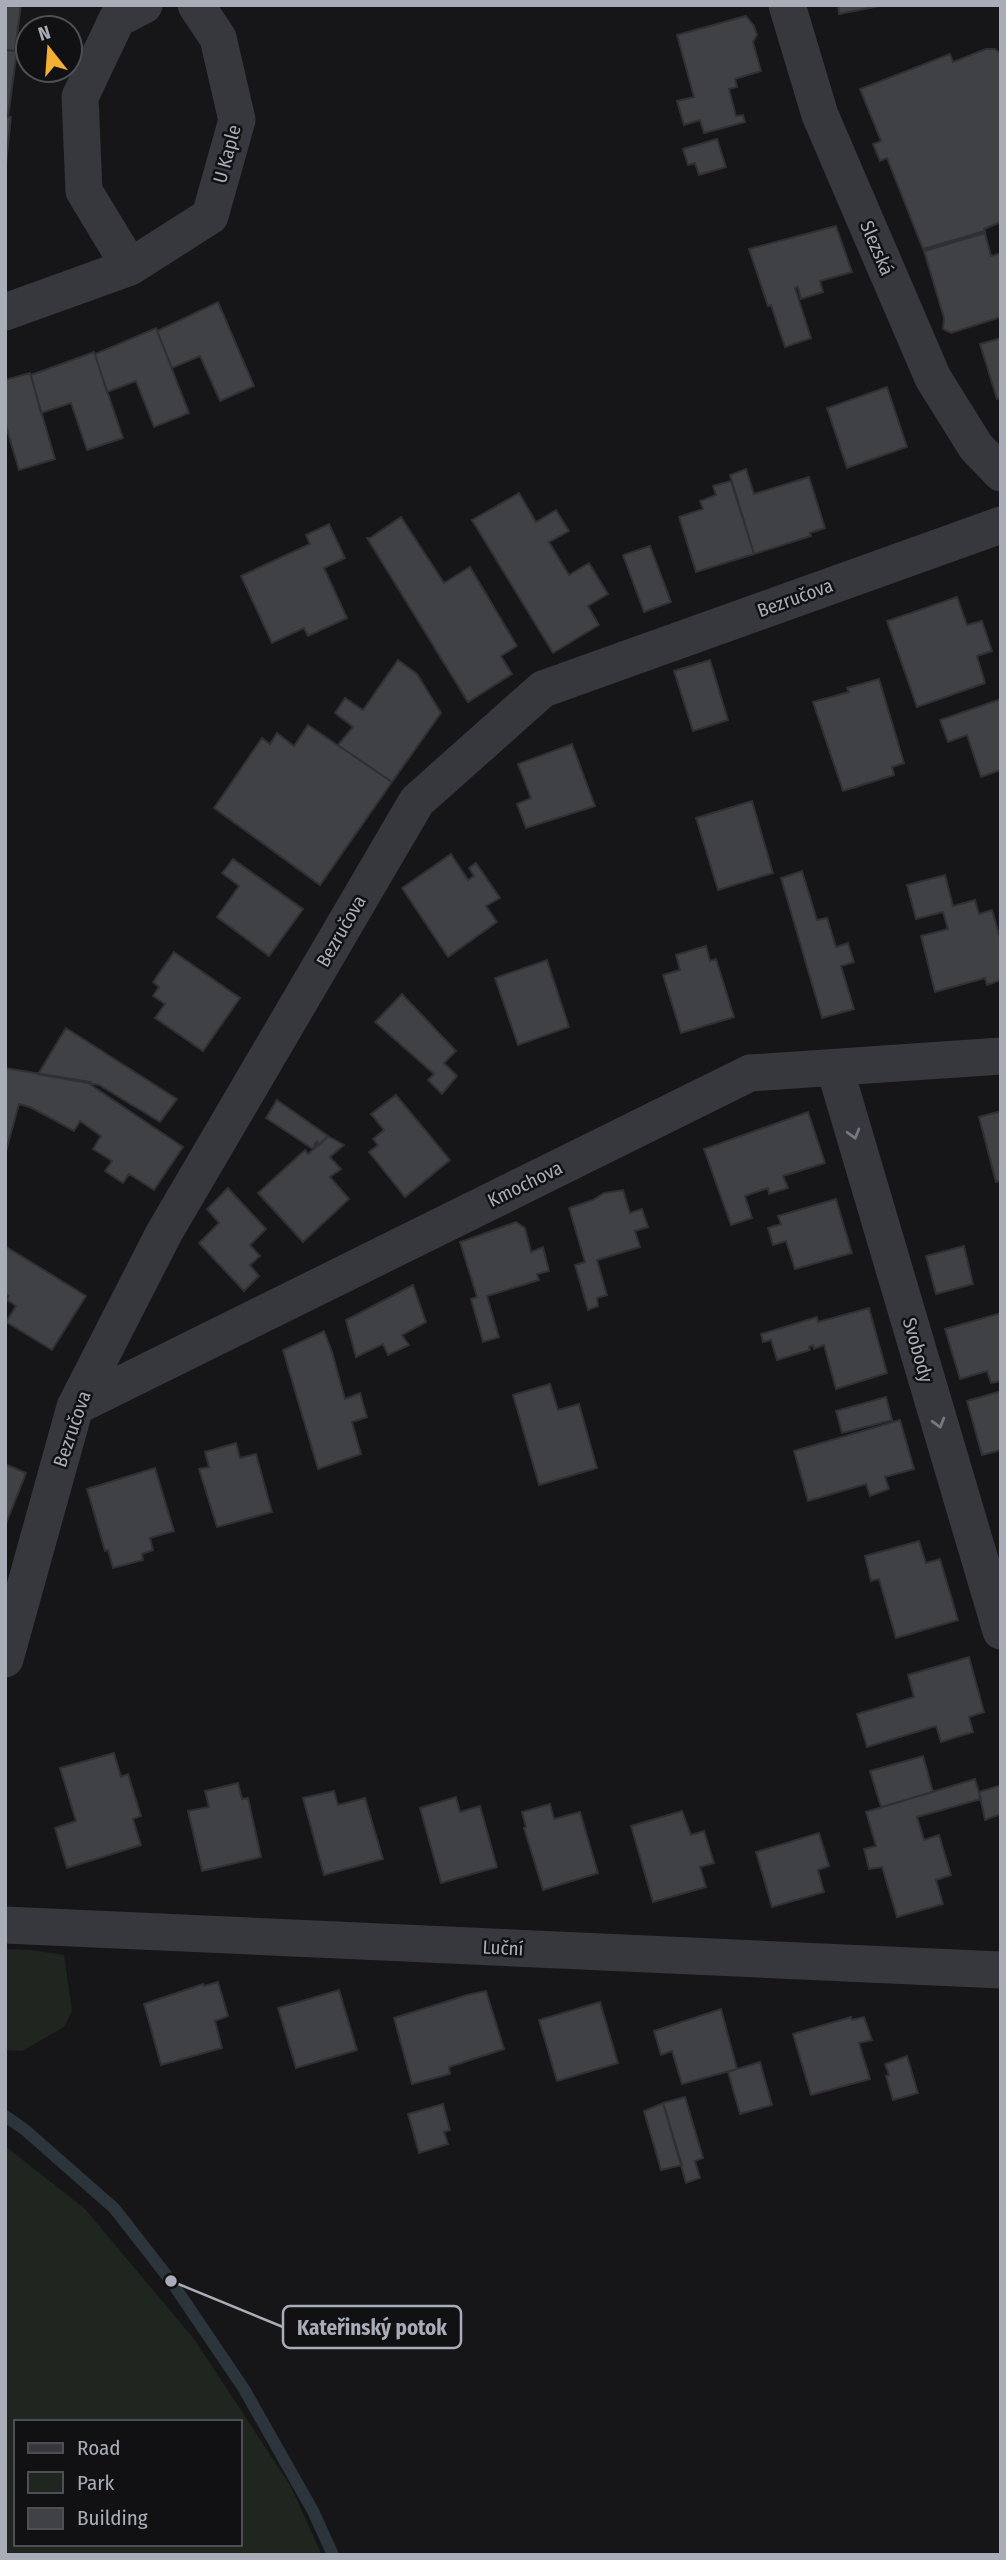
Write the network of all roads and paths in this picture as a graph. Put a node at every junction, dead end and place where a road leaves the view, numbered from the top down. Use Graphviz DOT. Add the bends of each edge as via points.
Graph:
graph roads {
  1 [pos="144,5"];
  2 [pos="195,5"];
  3 [pos="787,5"];
  4 [pos="130,267"];
  5 [pos="5,312"];
  6 [pos="1001,473"];
  7 [pos="1001,524"];
  8 [pos="1001,1056"];
  9 [pos="835,1069"];
  10 [pos="75,1407"];
  11 [pos="1001,1632"];
  12 [pos="5,1659"];
  13 [pos="5,1925"];
  14 [pos="1001,1970"];
  1 -- 4 [label="street" via="117,19 80,97 84,191"];
  2 -- 4 [label="street, U Kaple" via="218,38 237,120 210,216"];
  3 -- 6 [label="street, Slezská" via="820,115 933,378 976,447"];
  4 -- 5 [label="street, U Kaple"];
  7 -- 10 [label="street, Bezručova" via="543,689 417,801 164,1233"];
  8 -- 9 [label="street, Kmochova"];
  9 -- 10 [label="street, Kmochova" via="750,1073"];
  9 -- 11 [label="street, Svobody, one-way"];
  10 -- 12 [label="street, Bezručova"];
  13 -- 14 [label="street, Luční"];
}
